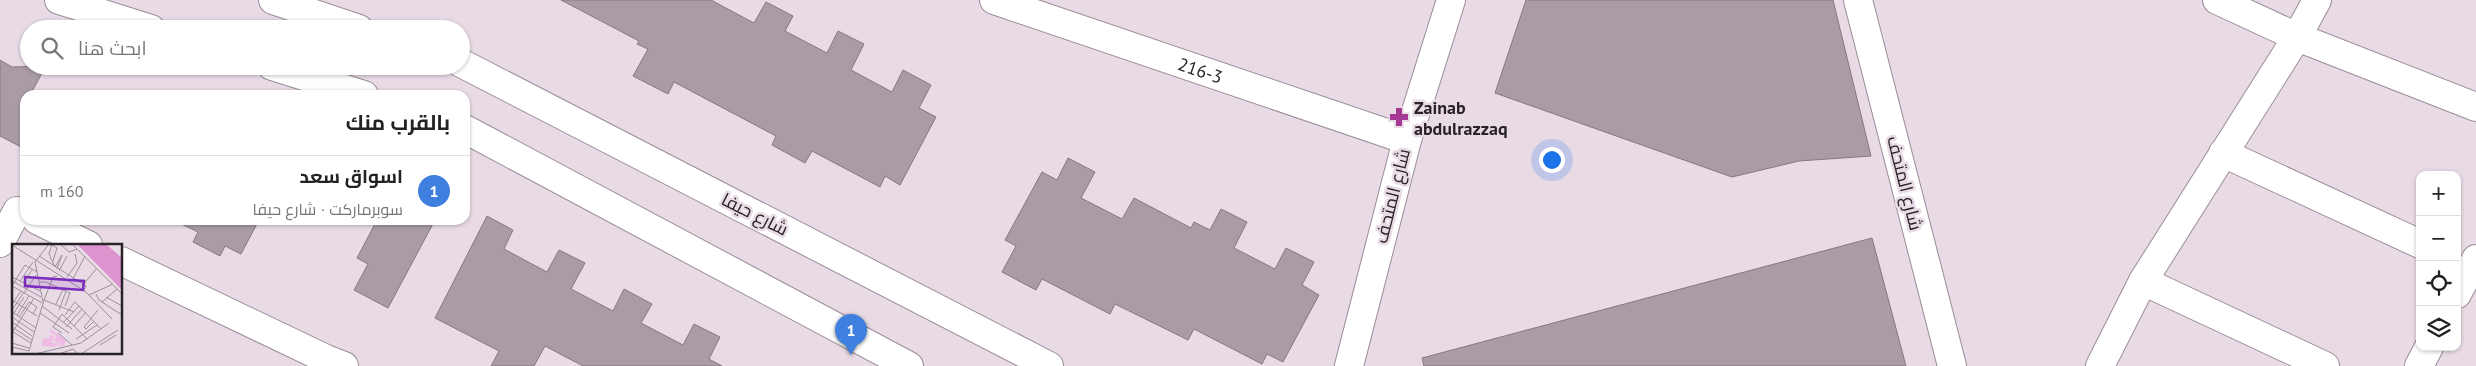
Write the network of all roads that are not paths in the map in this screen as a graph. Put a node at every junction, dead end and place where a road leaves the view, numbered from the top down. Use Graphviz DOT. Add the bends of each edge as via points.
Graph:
graph roads {
  1 [pos="59,0"];
  2 [pos="273,0"];
  3 [pos="994,0"];
  4 [pos="1451,0"];
  5 [pos="1858,0"];
  6 [pos="2217,0"];
  7 [pos="2317,0"];
  8 [pos="122,20"];
  9 [pos="332,20"];
  10 [pos="2297,37"];
  11 [pos="470,68"];
  12 [pos="301,75"];
  13 [pos="348,90"];
  14 [pos="2476,107"];
  15 [pos="470,132"];
  16 [pos="1406,140"];
  17 [pos="2223,154"];
  18 [pos="20,212"];
  19 [pos="47,225"];
  20 [pos="2416,242"];
  21 [pos="0,243"];
  22 [pos="86,244"];
  23 [pos="122,261"];
  24 [pos="2468,263"];
  25 [pos="2144,281"];
  26 [pos="2461,283"];
  27 [pos="2427,351"];
  28 [pos="344,366"];
  29 [pos="909,366"];
  30 [pos="1049,366"];
  31 [pos="1349,366"];
  32 [pos="1952,366"];
  33 [pos="2100,366"];
  34 [pos="2325,366"];
  35 [pos="2419,366"];
  1 -- 8 [label="main road"];
  2 -- 9 [label="main road"];
  3 -- 16 [label="main road, 216-3"];
  4 -- 16 [label="main road, شارع المتحف"];
  5 -- 32 [label="main road, شارع المتحف"];
  6 -- 10 [label="main road"];
  7 -- 10 [label="main road"];
  10 -- 14 [label="main road"];
  10 -- 17 [label="main road"];
  11 -- 30 [label="main road, شارع حيفا"];
  12 -- 13 [label="main road"];
  15 -- 29 [label="main road"];
  16 -- 31 [label="main road, شارع المتحف"];
  17 -- 20 [label="main road"];
  17 -- 25 [label="main road"];
  18 -- 21 [label="main road"];
  19 -- 22 [label="main road"];
  23 -- 28 [label="main road"];
  24 -- 26 [label="main road"];
  25 -- 33 [label="main road"];
  25 -- 34 [label="main road"];
  27 -- 35 [label="main road"];
}
